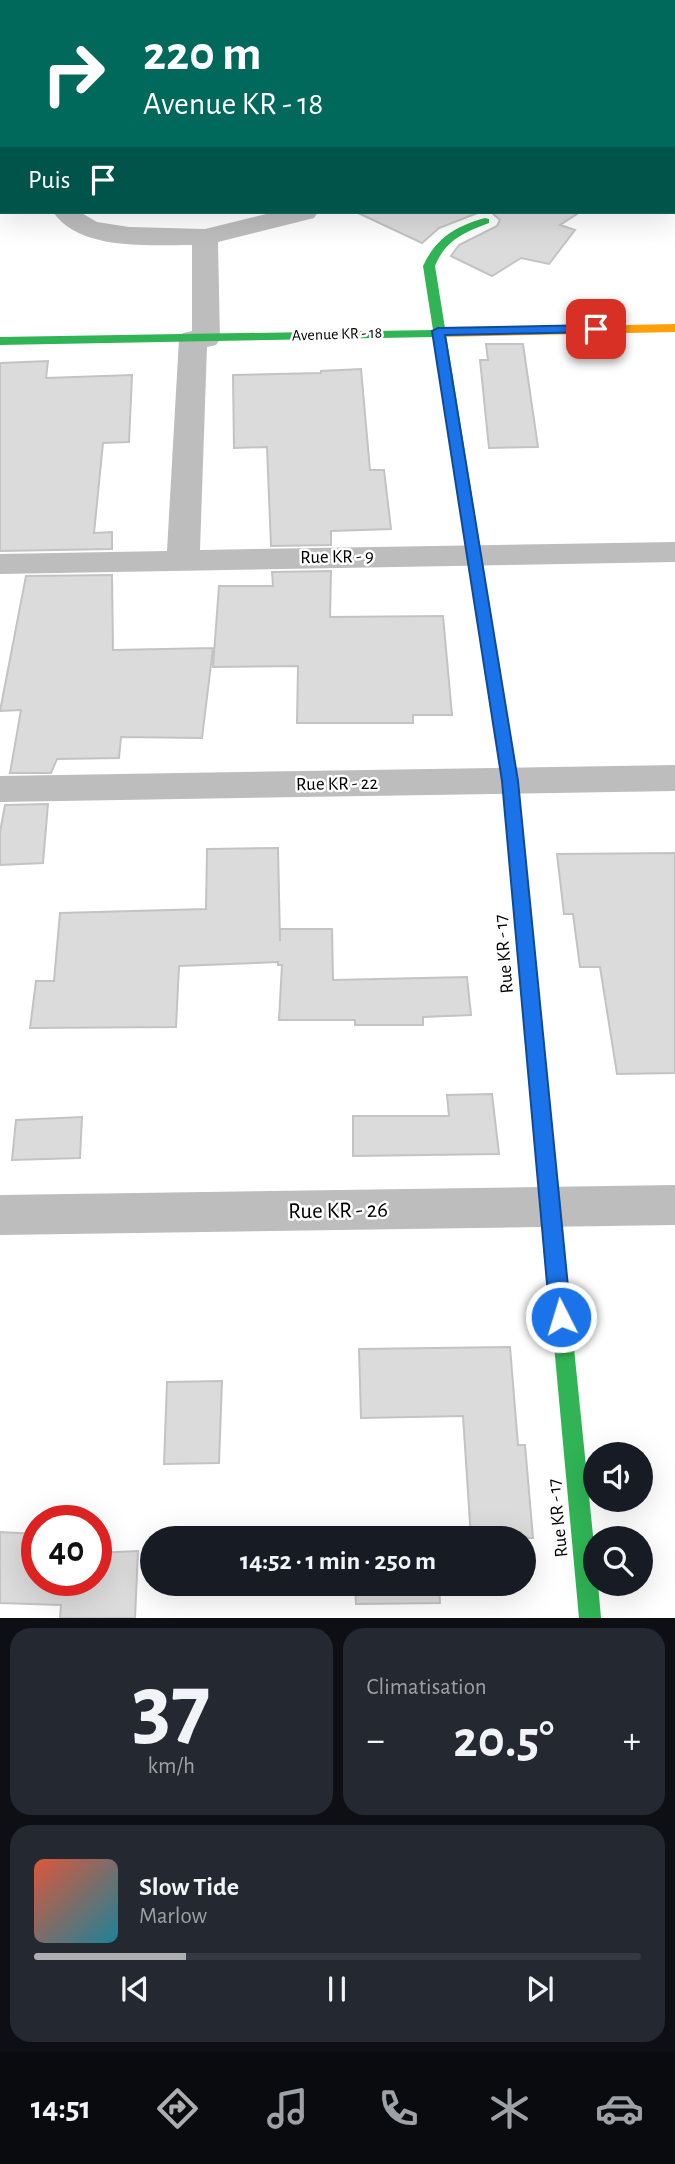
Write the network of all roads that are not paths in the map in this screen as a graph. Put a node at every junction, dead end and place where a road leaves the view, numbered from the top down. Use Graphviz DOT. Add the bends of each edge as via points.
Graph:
graph roads {
  1 [pos="67,214"];
  2 [pos="288,214"];
  3 [pos="485,221"];
  4 [pos="205,237"];
  5 [pos="675,328"];
  6 [pos="438,331"];
  7 [pos="200,339"];
  8 [pos="0,341"];
  9 [pos="675,552"];
  10 [pos="472,555"];
  11 [pos="183,560"];
  12 [pos="0,564"];
  13 [pos="675,778"];
  14 [pos="510,781"];
  15 [pos="0,789"];
  16 [pos="675,1206"];
  17 [pos="551,1207"];
  18 [pos="0,1215"];
  19 [pos="590,1618"];
  1 -- 4 [label="street" via="88,229"];
  2 -- 4 [label="street"];
  3 -- 6 [label="street, Rue KR - 17" via="461,229 433,251 429,266"];
  4 -- 7 [label="street"];
  5 -- 6 [label="street, Avenue KR - 18"];
  6 -- 7 [label="street, Avenue KR - 18"];
  6 -- 10 [label="street, Rue KR - 17"];
  7 -- 8 [label="street, Avenue KR - 18"];
  7 -- 11 [label="street"];
  9 -- 10 [label="street, Rue KR - 9"];
  10 -- 11 [label="street, Rue KR - 9"];
  10 -- 14 [label="street, Rue KR - 17"];
  11 -- 12 [label="street, Rue KR - 9"];
  13 -- 14 [label="street, Rue KR - 22"];
  14 -- 15 [label="street, Rue KR - 22"];
  14 -- 17 [label="street, Rue KR - 17"];
  16 -- 17 [label="street, Rue KR - 26"];
  17 -- 18 [label="street, Rue KR - 26"];
  17 -- 19 [label="street, Rue KR - 17"];
}
